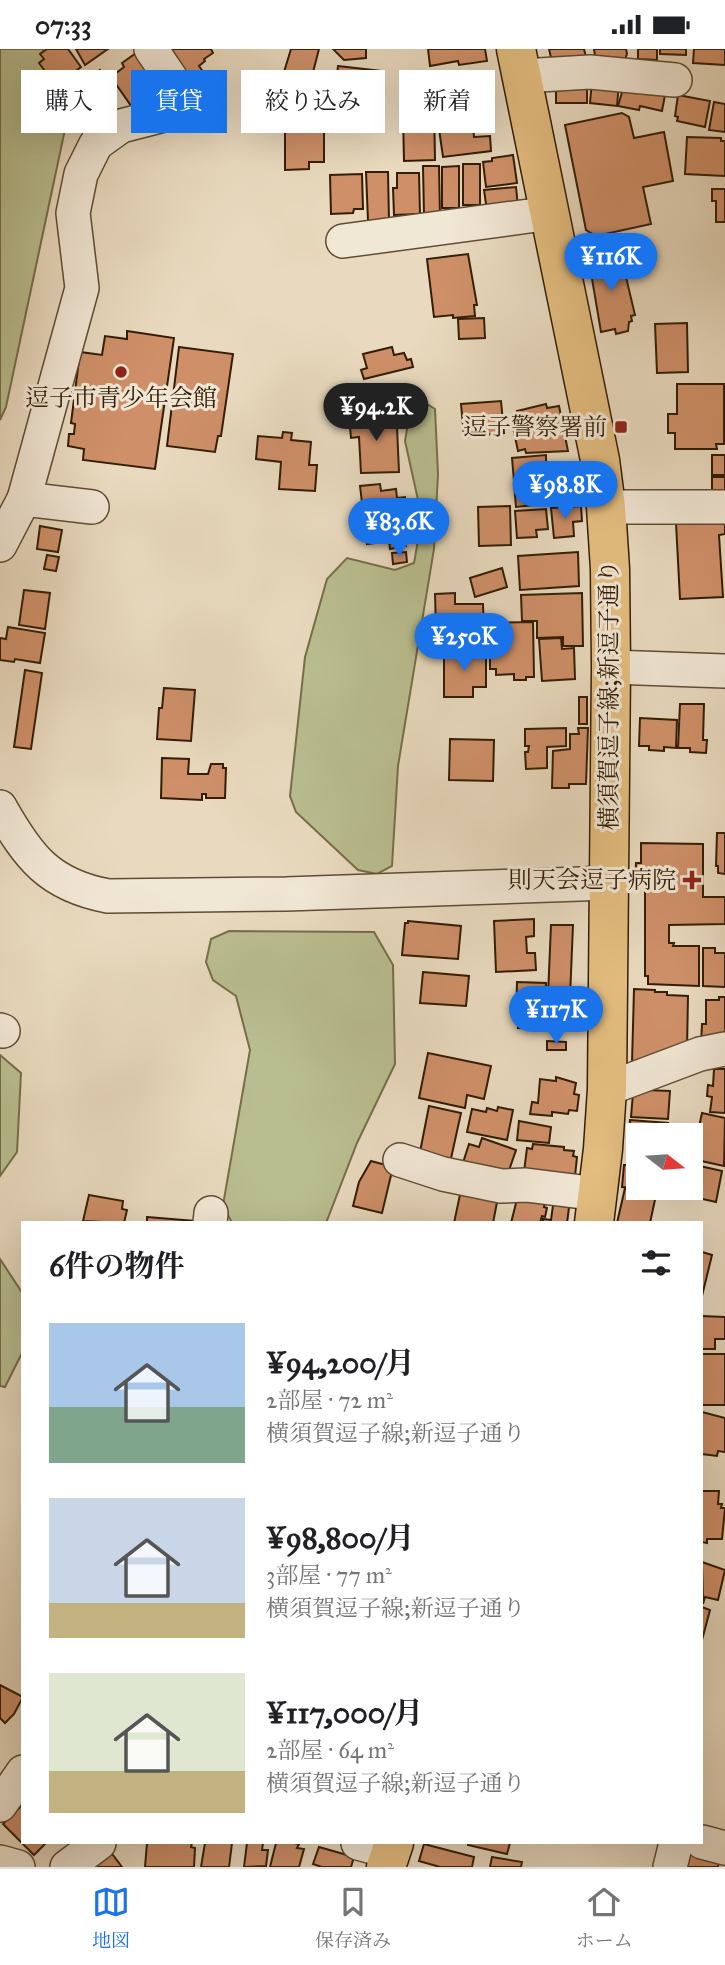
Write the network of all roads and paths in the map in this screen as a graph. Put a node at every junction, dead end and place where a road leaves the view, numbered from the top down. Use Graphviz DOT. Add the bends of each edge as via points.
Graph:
graph roads {
  1 [pos="151,49"];
  2 [pos="519,62"];
  3 [pos="675,80"];
  4 [pos="551,213"];
  5 [pos="343,241"];
  6 [pos="24,499"];
  7 [pos="92,507"];
  8 [pos="606,507"];
  9 [pos="725,507"];
  10 [pos="0,545"];
  11 [pos="611,667"];
  12 [pos="725,671"];
  13 [pos="0,807"];
  14 [pos="608,883"];
  15 [pos="725,1049"];
  16 [pos="607,1089"];
  17 [pos="400,1160"];
  18 [pos="596,1209"];
  19 [pos="21,1775"];
  20 [pos="0,1805"];
  21 [pos="703,1842"];
  22 [pos="98,1844"];
  23 [pos="676,1844"];
  24 [pos="725,1848"];
  25 [pos="0,1862"];
  26 [pos="18,1867"];
  27 [pos="67,1867"];
  28 [pos="670,1867"];
  1 -- 6 [label="street" via="191,108 121,126 96,144 81,174 73,213 82,288"];
  2 -- 3 [label="street"];
  2 -- 4 [label="main road, 横須賀逗子線;新逗子通り"];
  4 -- 5 [label="street"];
  4 -- 8 [label="main road, 横須賀逗子線;新逗子通り"];
  6 -- 7 [label="street"];
  6 -- 10 [label="street"];
  8 -- 9 [label="street"];
  8 -- 11 [label="main road, 横須賀逗子線;新逗子通り"];
  11 -- 12 [label="street"];
  11 -- 14 [label="main road, 横須賀逗子線;新逗子通り"];
  13 -- 14 [label="street" via="37,863 61,881 108,896"];
  14 -- 16 [label="main road, 横須賀逗子線;新逗子通り"];
  15 -- 16 [label="street"];
  16 -- 18 [label="main road, 横須賀逗子線;新逗子通り"];
  17 -- 18 [label="street" via="501,1186 526,1185"];
  19 -- 20 [label="street"];
  21 -- 24 [label="street"];
  22 -- 27 [label="street"];
  23 -- 28 [label="street"];
  25 -- 26 [label="street"];
}
